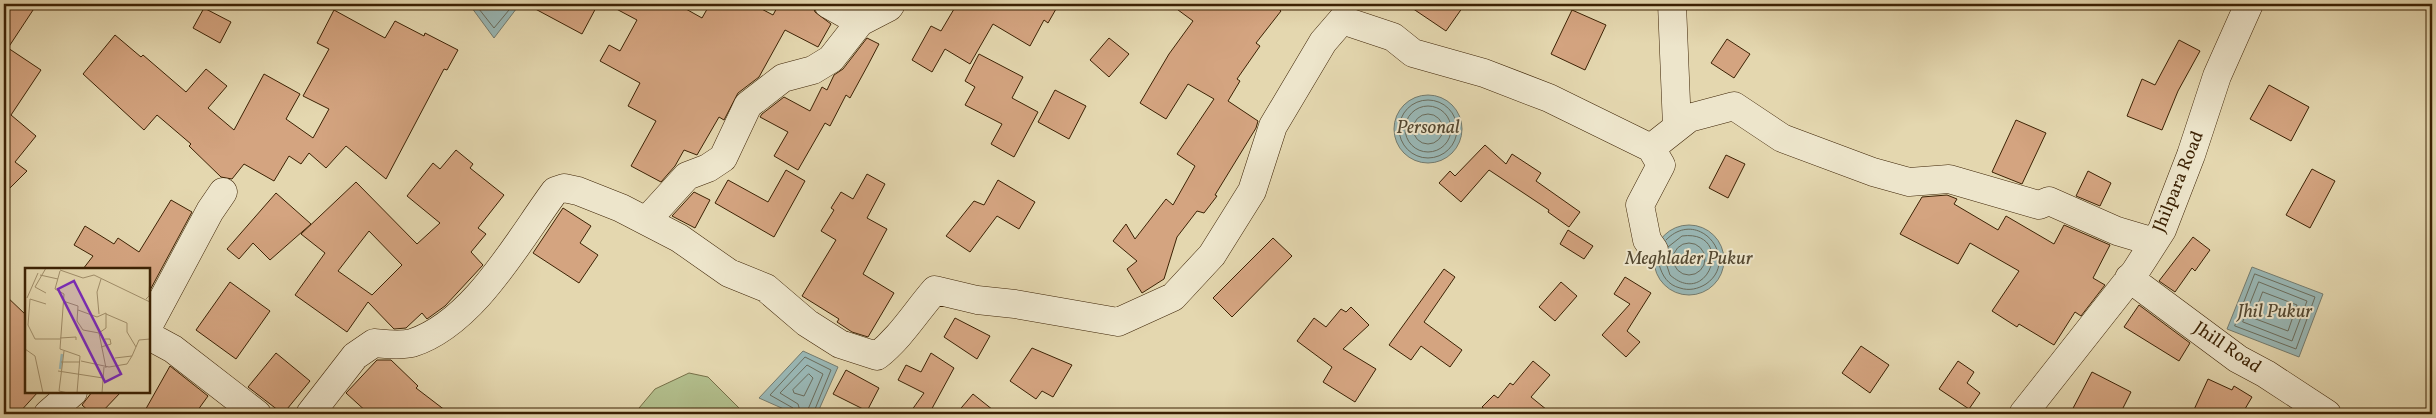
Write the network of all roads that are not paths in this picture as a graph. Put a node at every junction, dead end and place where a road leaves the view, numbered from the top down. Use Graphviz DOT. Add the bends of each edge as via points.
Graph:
graph roads {
  1 [pos="828,4"];
  2 [pos="891,4"];
  3 [pos="1672,4"];
  4 [pos="2249,4"];
  5 [pos="1343,12"];
  6 [pos="860,22"];
  7 [pos="1737,101"];
  8 [pos="1677,127"];
  9 [pos="1650,148"];
  10 [pos="1876,165"];
  11 [pos="223,192"];
  12 [pos="646,221"];
  13 [pos="2154,242"];
  14 [pos="1654,250"];
  15 [pos="2129,278"];
  16 [pos="150,323"];
  17 [pos="150,337"];
  18 [pos="72,393"];
  19 [pos="48,414"];
  20 [pos="257,414"];
  21 [pos="310,414"];
  22 [pos="2023,414"];
  23 [pos="2327,414"];
  1 -- 6 [label="street"];
  2 -- 6 [label="street"];
  3 -- 8 [label="street"];
  4 -- 13 [label="street, Jhilpara Road" via="2217,76 2179,190"];
  5 -- 9 [label="street" via="1393,37 1413,53 1484,72 1549,98"];
  5 -- 12 [label="street" via="1273,126 1252,191 1212,254 1173,297 1118,322 934,290 897,340 877,356 840,344 807,323 766,288 729,273 679,238"];
  6 -- 12 [label="street" via="831,59 813,70 783,78 748,105 722,158 687,176"];
  7 -- 10 [label="street" via="1784,132"];
  8 -- 9 [label="street"];
  8 -- 13 [label="street" via="1689,118 1734,106 1782,138 1873,172 1908,182 1949,179 2039,205 2049,201 2118,231"];
  9 -- 14 [label="street" via="1660,165 1640,205 1647,240"];
  11 -- 16 [label="street"];
  12 -- 21 [label="street" via="578,191 564,188 555,191 490,284 447,325 412,343 374,343 355,356"];
  13 -- 15 [label="street, Jhilpara Road"];
  15 -- 22 [label="street, Jhilpara Road"];
  15 -- 23 [label="street, Jhill Road" via="2238,359"];
  17 -- 20 [label="street" via="173,350"];
  18 -- 19 [label="street"];
}
